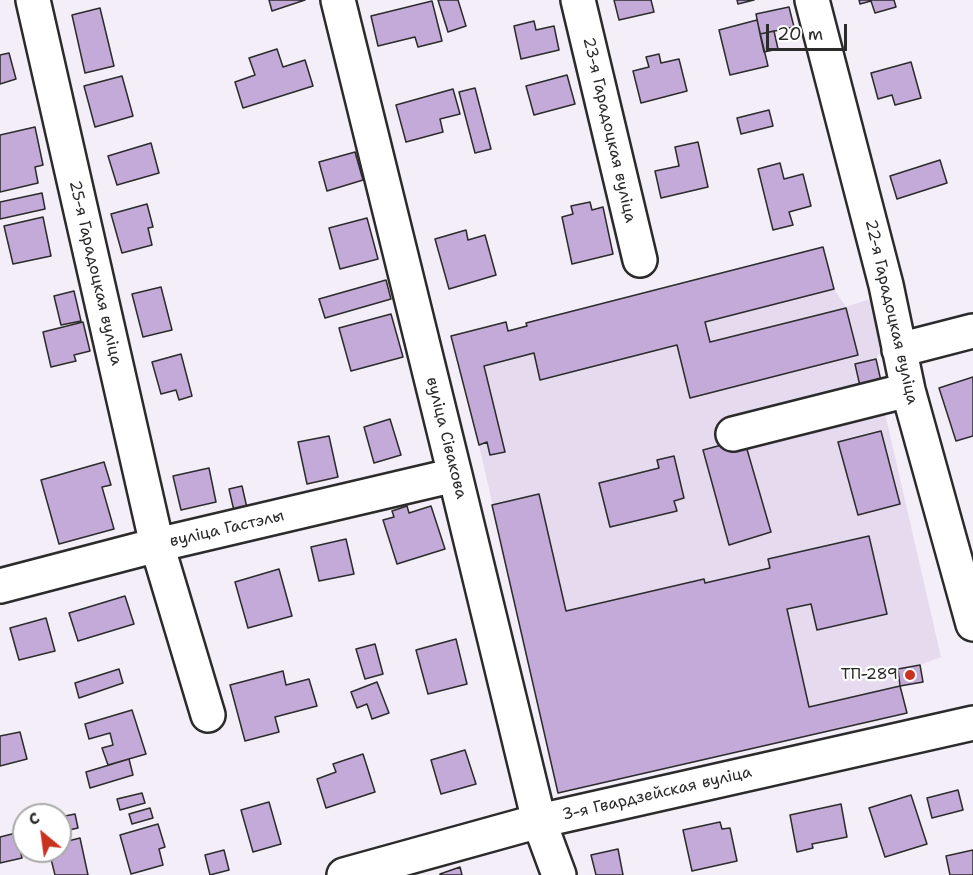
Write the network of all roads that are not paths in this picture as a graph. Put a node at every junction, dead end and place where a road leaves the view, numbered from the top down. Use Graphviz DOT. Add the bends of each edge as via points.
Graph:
graph roads {
  1 [pos="33,0"];
  2 [pos="338,0"];
  3 [pos="578,0"];
  4 [pos="812,0"];
  5 [pos="640,260"];
  6 [pos="973,332"];
  7 [pos="899,350"];
  8 [pos="908,390"];
  9 [pos="734,434"];
  10 [pos="455,474"];
  11 [pos="156,545"];
  12 [pos="0,586"];
  13 [pos="973,624"];
  14 [pos="208,715"];
  15 [pos="973,723"];
  16 [pos="539,821"];
  17 [pos="344,875"];
  18 [pos="559,875"];
  1 -- 11 [label="street, 25-я Гарадоцкая вуліца"];
  2 -- 10 [label="street, вуліца Сівакова"];
  3 -- 5 [label="street, 23-я Гарадоцкая вуліца"];
  4 -- 7 [label="street, 22-я Гарадоцкая вуліца" via="886,285"];
  6 -- 7 [label="street"];
  7 -- 8 [label="street, 22-я Гарадоцкая вуліца"];
  8 -- 9 [label="street"];
  8 -- 13 [label="street, 22-я Гарадоцкая вуліца"];
  10 -- 11 [label="street, вуліца Гастэлы"];
  10 -- 16 [label="street, вуліца Сівакова"];
  11 -- 12 [label="street, вуліца Гастэлы"];
  11 -- 14 [label="street, 25-я Гарадоцкая вуліца"];
  15 -- 16 [label="street, 3-я Гвардзейская вуліца"];
  16 -- 17 [label="street, 3-я Гвардзейская вуліца"];
  16 -- 18 [label="street, вуліца Сівакова"];
}
